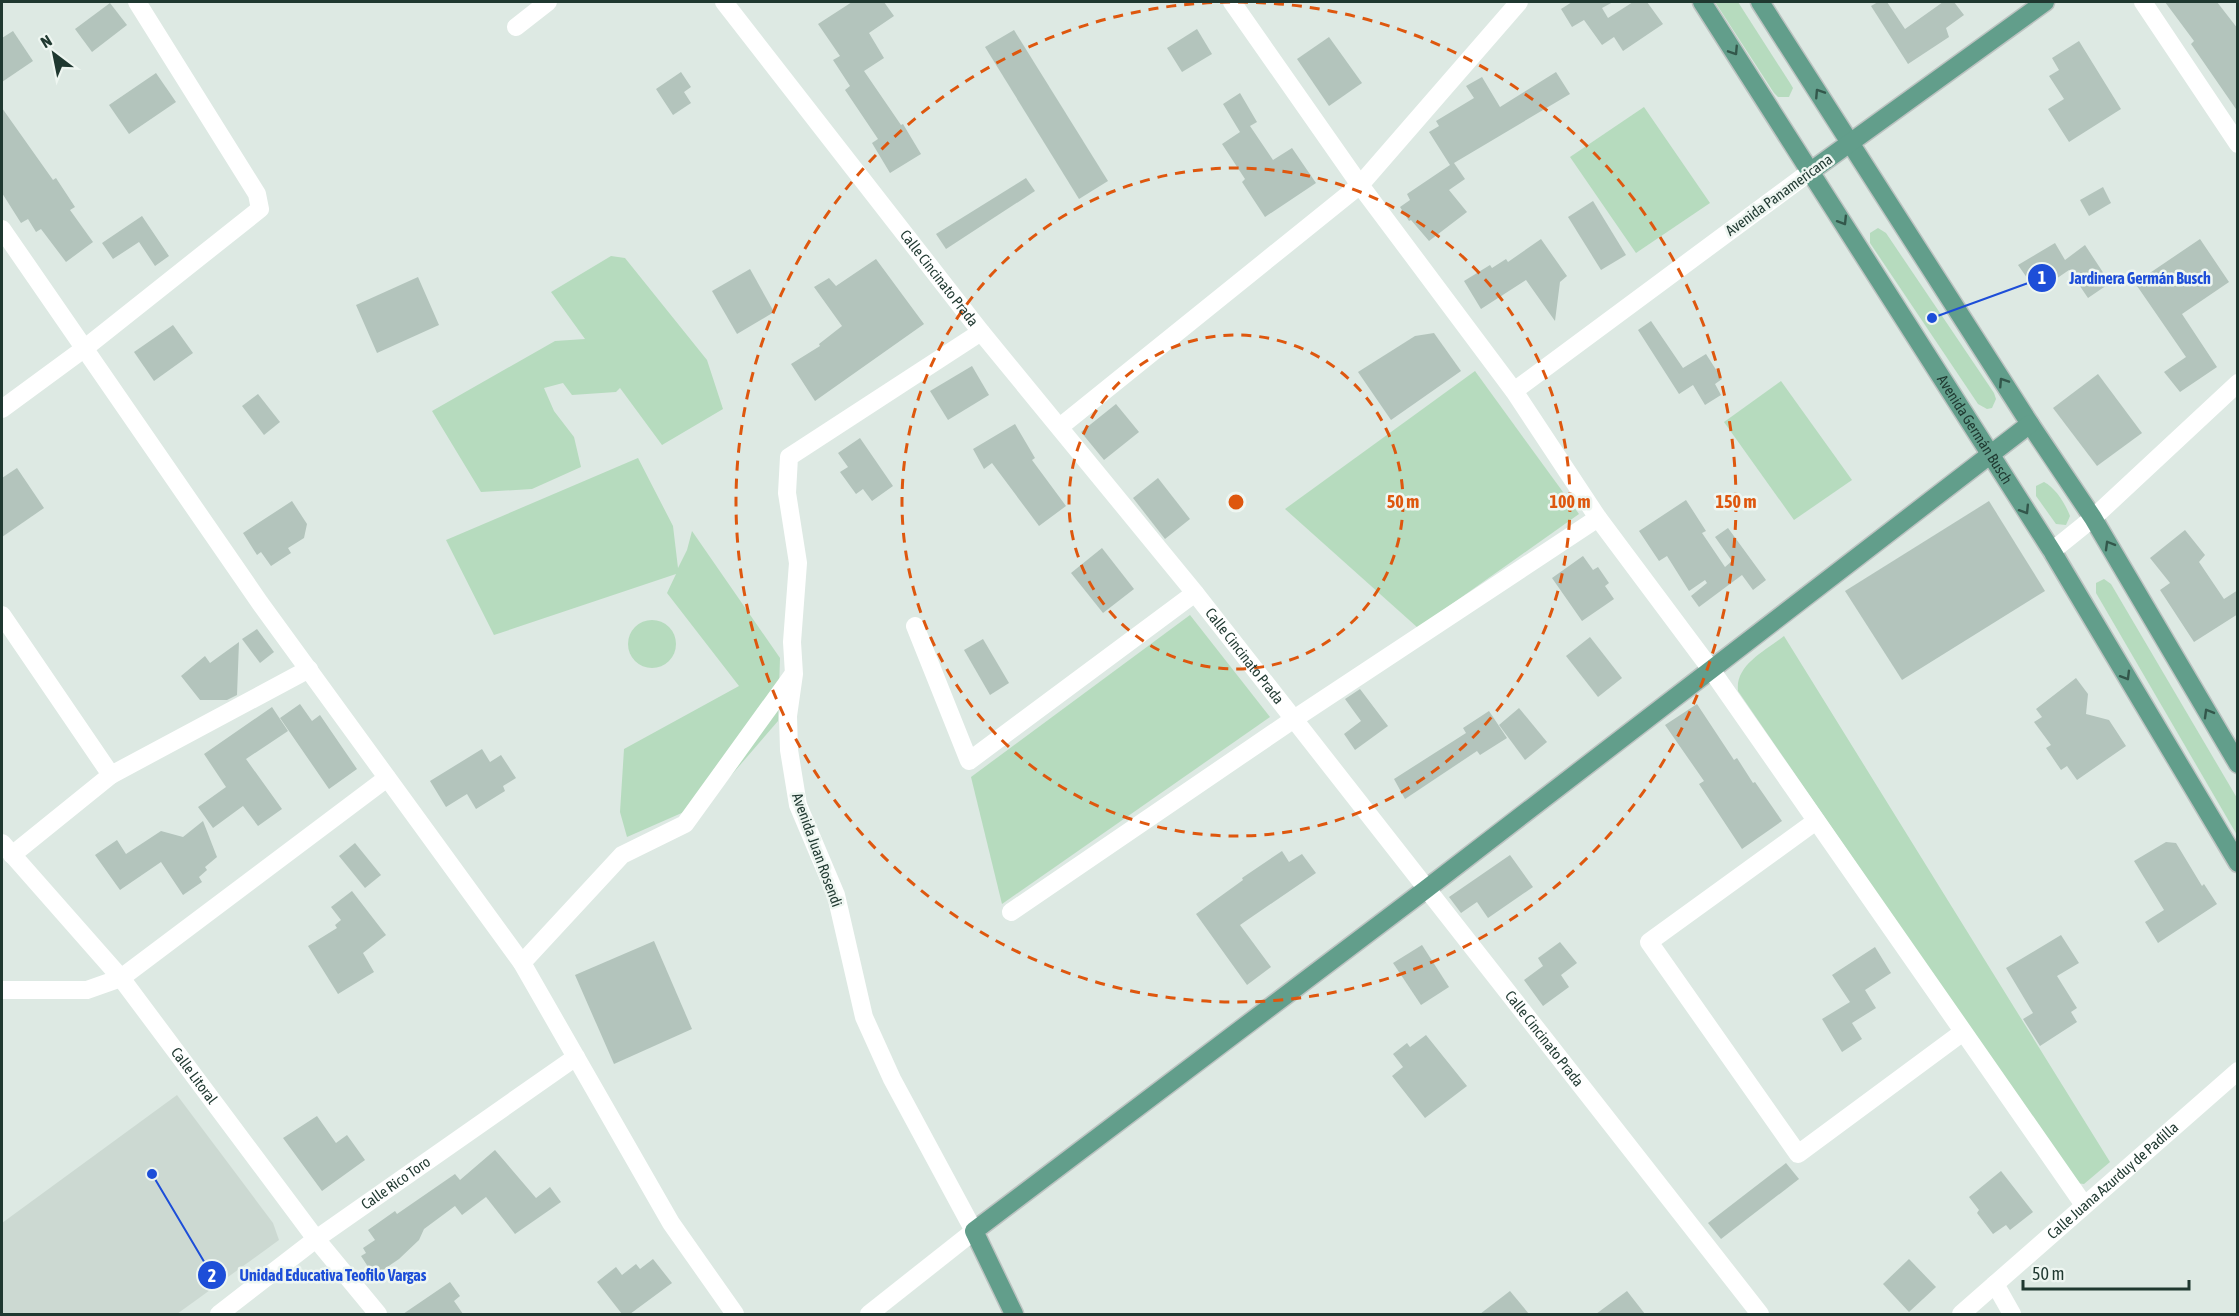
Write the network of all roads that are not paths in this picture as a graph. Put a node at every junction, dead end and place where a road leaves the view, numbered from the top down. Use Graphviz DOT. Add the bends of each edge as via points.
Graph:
graph roads {
  1 [pos="137,2"];
  2 [pos="548,2"];
  3 [pos="724,2"];
  4 [pos="1232,2"];
  5 [pos="1519,2"];
  6 [pos="1702,2"];
  7 [pos="1760,2"];
  8 [pos="2045,2"];
  9 [pos="2143,2"];
  10 [pos="516,27"];
  11 [pos="1850,142"];
  12 [pos="2238,144"];
  13 [pos="1811,171"];
  14 [pos="1360,185"];
  15 [pos="2,229"];
  16 [pos="981,332"];
  17 [pos="85,348"];
  18 [pos="2238,383"];
  19 [pos="1514,391"];
  20 [pos="2,409"];
  21 [pos="2030,424"];
  22 [pos="1061,426"];
  23 [pos="1990,453"];
  24 [pos="1598,518"];
  25 [pos="2093,518"];
  26 [pos="2052,551"];
  27 [pos="1195,593"];
  28 [pos="2,615"];
  29 [pos="915,626"];
  30 [pos="1710,668"];
  31 [pos="309,669"];
  32 [pos="794,674"];
  33 [pos="1294,719"];
  34 [pos="2238,764"];
  35 [pos="111,775"];
  36 [pos="387,778"];
  37 [pos="1816,820"];
  38 [pos="7,849"];
  39 [pos="2238,863"];
  40 [pos="1425,890"];
  41 [pos="1011,912"];
  42 [pos="522,963"];
  43 [pos="121,978"];
  44 [pos="2,990"];
  45 [pos="1963,1032"];
  46 [pos="576,1057"];
  47 [pos="2238,1071"];
  48 [pos="2084,1205"];
  49 [pos="974,1230"];
  50 [pos="316,1239"];
  51 [pos="1995,1284"];
  52 [pos="219,1314"];
  53 [pos="378,1314"];
  54 [pos="735,1314"];
  55 [pos="870,1314"];
  56 [pos="1014,1314"];
  57 [pos="1760,1314"];
  58 [pos="1961,1314"];
  59 [pos="2012,1314"];
  1 -- 17 [label="street" via="257,194 260,209"];
  2 -- 10 [label="street"];
  3 -- 16 [label="street, Calle Cincinato Prada"];
  4 -- 14 [label="street"];
  5 -- 14 [label="street"];
  6 -- 13 [label="main road, Avenida Germán Busch, one-way"];
  11 -- 7 [label="main road, one-way"];
  8 -- 11 [label="main road, Avenida Panamericana"];
  9 -- 12 [label="street"];
  11 -- 13 [label="main road, Avenida Panamericana"];
  21 -- 11 [label="main road, one-way"];
  13 -- 19 [label="street, Avenida Panamericana"];
  13 -- 23 [label="main road, Avenida Germán Busch, one-way"];
  14 -- 19 [label="street"];
  14 -- 22 [label="street"];
  15 -- 17 [label="street"];
  16 -- 22 [label="street, Calle Cincinato Prada"];
  16 -- 32 [label="street, Avenida Juan Rosendi" via="789,457 787,493 798,563 792,642"];
  17 -- 20 [label="street"];
  17 -- 31 [label="street"];
  18 -- 25 [label="street"];
  19 -- 24 [label="street"];
  21 -- 23 [label="main road"];
  21 -- 25 [label="main road"];
  22 -- 27 [label="street, Calle Cincinato Prada"];
  23 -- 26 [label="main road, Avenida Germán Busch, one-way"];
  23 -- 30 [label="main road"];
  24 -- 30 [label="street"];
  24 -- 33 [label="street"];
  25 -- 26 [label="street"];
  34 -- 25 [label="main road, one-way"];
  26 -- 39 [label="main road, Avenida Germán Busch, one-way"];
  27 -- 29 [label="street" via="969,761"];
  27 -- 33 [label="street, Calle Cincinato Prada"];
  28 -- 35 [label="street"];
  30 -- 37 [label="street"];
  30 -- 40 [label="main road"];
  31 -- 35 [label="street"];
  31 -- 36 [label="street"];
  32 -- 42 [label="street" via="686,824 622,855"];
  32 -- 49 [label="street, Avenida Juan Rosendi" via="788,716 789,750 798,805 836,895 864,1017 892,1079"];
  33 -- 40 [label="street, Calle Cincinato Prada"];
  33 -- 41 [label="street"];
  35 -- 38 [label="street"];
  36 -- 42 [label="street"];
  36 -- 43 [label="street"];
  37 -- 45 [label="street"];
  37 -- 45 [label="street" via="1649,942 1798,1154"];
  38 -- 43 [label="street, Calle Litoral"];
  40 -- 49 [label="main road"];
  40 -- 57 [label="street, Calle Cincinato Prada"];
  42 -- 46 [label="street"];
  43 -- 44 [label="street" via="87,990"];
  43 -- 50 [label="street, Calle Litoral"];
  45 -- 48 [label="street"];
  46 -- 50 [label="street, Calle Rico Toro"];
  46 -- 54 [label="street" via="671,1223"];
  47 -- 48 [label="street, Calle Juana Azurduy de Padilla"];
  48 -- 51 [label="street, Calle Juana Azurduy de Padilla"];
  49 -- 55 [label="street"];
  49 -- 56 [label="main road, Avenida Juan Rosendi"];
  50 -- 52 [label="street, Calle Rico Toro"];
  50 -- 53 [label="street, Calle Litoral"];
  51 -- 58 [label="street, Calle Juana Azurduy de Padilla"];
  51 -- 59 [label="street"];
}
